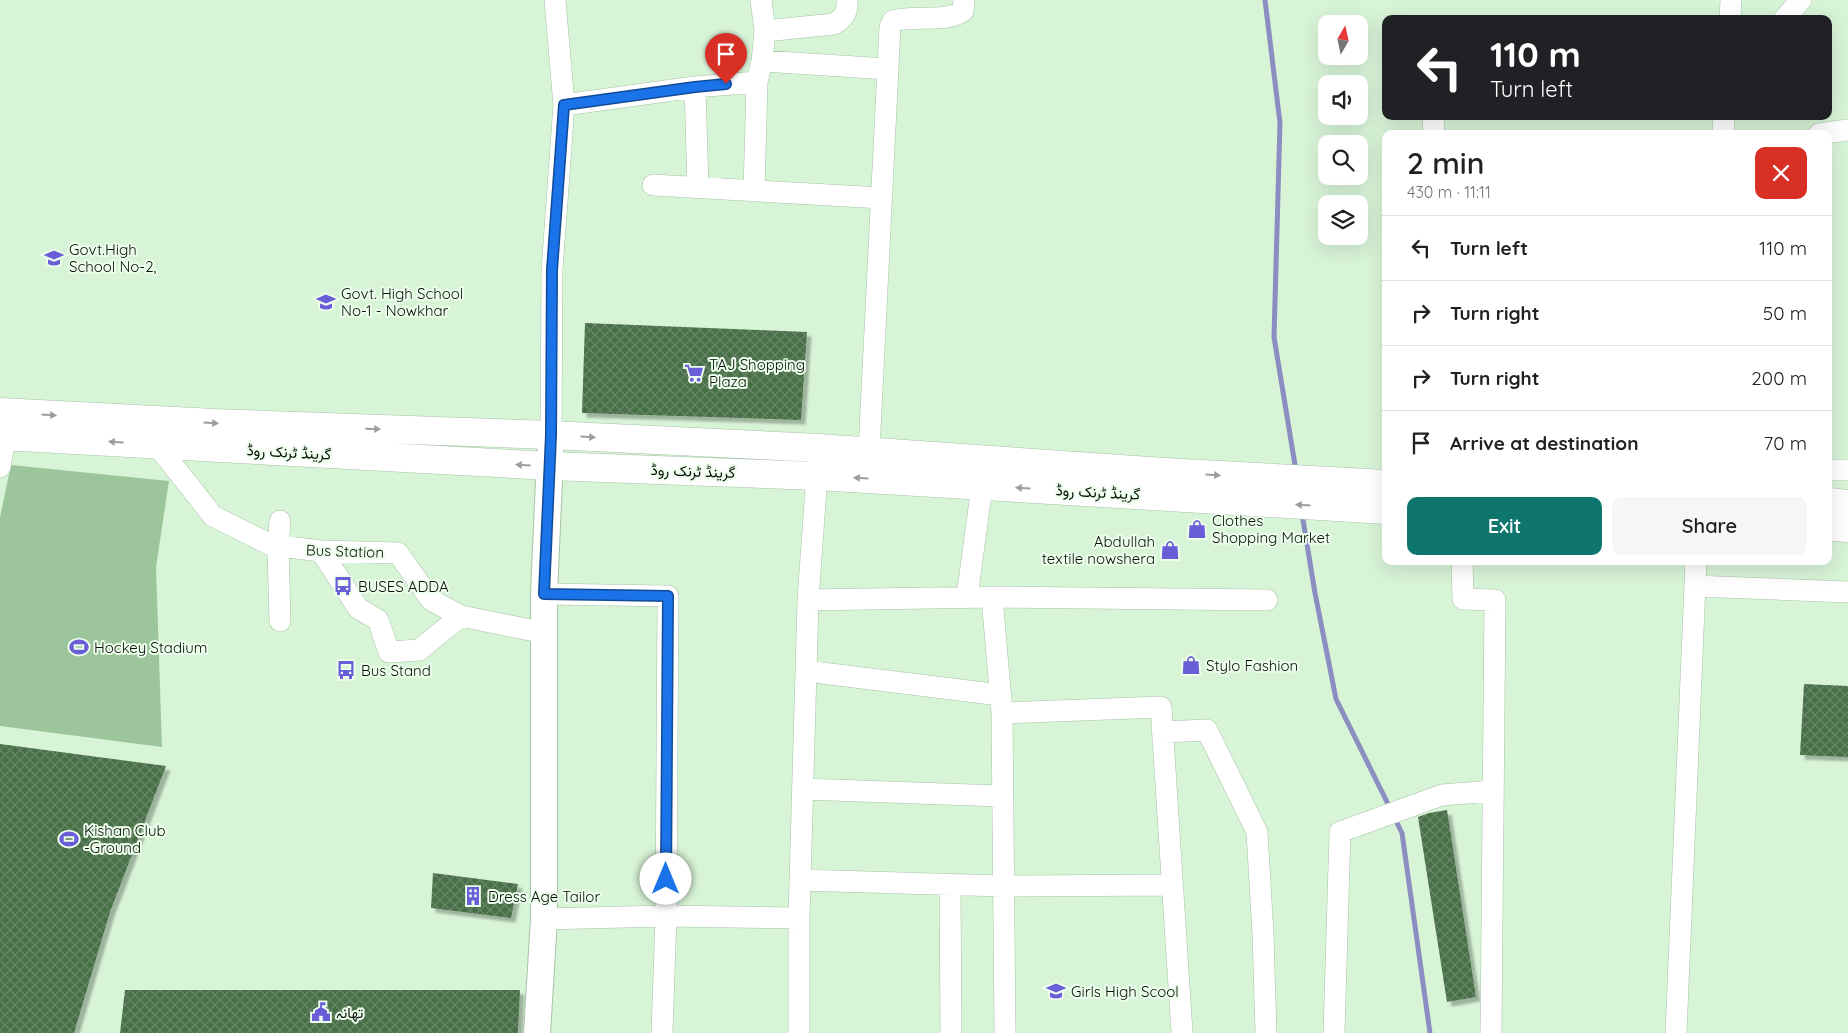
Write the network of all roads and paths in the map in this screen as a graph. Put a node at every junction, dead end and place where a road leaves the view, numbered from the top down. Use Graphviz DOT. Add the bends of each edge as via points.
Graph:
graph roads {
  1 [pos="555,0"];
  2 [pos="760,0"];
  3 [pos="846,0"];
  4 [pos="964,0"];
  5 [pos="1731,0"];
  6 [pos="1801,0"];
  7 [pos="1730,15"];
  8 [pos="1788,15"];
  9 [pos="765,31"];
  10 [pos="762,61"];
  11 [pos="888,69"];
  12 [pos="757,82"];
  13 [pos="695,87"];
  14 [pos="564,105"];
  15 [pos="1848,130"];
  16 [pos="1832,132"];
  17 [pos="652,185"];
  18 [pos="698,187"];
  19 [pos="754,191"];
  20 [pos="882,198"];
  21 [pos="2,428"];
  22 [pos="551,435"];
  23 [pos="156,444"];
  24 [pos="819,448"];
  25 [pos="870,451"];
  26 [pos="550,466"];
  27 [pos="0,467"];
  28 [pos="1832,470"];
  29 [pos="1848,470"];
  30 [pos="816,476"];
  31 [pos="1162,484"];
  32 [pos="1382,484"];
  33 [pos="982,486"];
  34 [pos="1832,502"];
  35 [pos="1848,504"];
  36 [pos="1382,510"];
  37 [pos="280,521"];
  38 [pos="1832,527"];
  39 [pos="1848,528"];
  40 [pos="278,547"];
  41 [pos="321,551"];
  42 [pos="1462,565"];
  43 [pos="1696,565"];
  44 [pos="1695,586"];
  45 [pos="1848,592"];
  46 [pos="544,594"];
  47 [pos="967,597"];
  48 [pos="992,597"];
  49 [pos="808,600"];
  50 [pos="1267,600"];
  51 [pos="461,616"];
  52 [pos="280,621"];
  53 [pos="545,633"];
  54 [pos="806,671"];
  55 [pos="1001,704"];
  56 [pos="1163,732"];
  57 [pos="803,788"];
  58 [pos="1493,791"];
  59 [pos="1002,796"];
  60 [pos="800,880"];
  61 [pos="950,884"];
  62 [pos="1172,885"];
  63 [pos="1002,886"];
  64 [pos="666,916"];
  65 [pos="798,918"];
  66 [pos="544,919"];
  67 [pos="537,1033"];
  68 [pos="662,1033"];
  69 [pos="799,1033"];
  70 [pos="951,1033"];
  71 [pos="1005,1033"];
  72 [pos="1182,1033"];
  73 [pos="1266,1033"];
  74 [pos="1334,1033"];
  75 [pos="1491,1033"];
  76 [pos="1676,1033"];
  1 -- 14 [label="street"];
  2 -- 9 [label="street"];
  3 -- 9 [label="street" via="843,18 834,24"];
  4 -- 11 [label="street" via="964,11 956,16 893,21"];
  5 -- 7 [label="street"];
  6 -- 8 [label="street"];
  9 -- 10 [label="street"];
  10 -- 11 [label="street"];
  10 -- 12 [label="street"];
  11 -- 20 [label="street"];
  12 -- 13 [label="street"];
  12 -- 19 [label="street"];
  13 -- 14 [label="street"];
  13 -- 18 [label="street"];
  14 -- 22 [label="street" via="552,270"];
  15 -- 16 [label="street"];
  17 -- 18 [label="street"];
  18 -- 19 [label="street"];
  19 -- 20 [label="street"];
  20 -- 25 [label="street"];
  21 -- 22 [label="highway, گرینڈ ٹرنک روڈ, one-way" via="214,424"];
  23 -- 21 [label="highway, گرینڈ ٹرنک روڈ, one-way"];
  21 -- 27 [label="street"];
  22 -- 24 [label="highway, گرینڈ ٹرنک روڈ, one-way"];
  22 -- 26 [label="main road"];
  26 -- 23 [label="highway, گرینڈ ٹرنک روڈ, one-way"];
  23 -- 40 [label="street, Bus Station" via="213,516"];
  24 -- 25 [label="highway, گرینڈ ٹرنک روڈ"];
  24 -- 30 [label="street"];
  25 -- 31 [label="highway, گرینڈ ٹرنک روڈ"];
  26 -- 30 [label="highway, گرینڈ ٹرنک روڈ"];
  26 -- 46 [label="main road"];
  28 -- 29 [label="street"];
  33 -- 30 [label="highway, گرینڈ ٹرنک روڈ, one-way"];
  30 -- 49 [label="street"];
  31 -- 32 [label="highway, گرینڈ ٹرنک روڈ, one-way"];
  31 -- 33 [label="highway, گرینڈ ٹرنک روڈ, one-way"];
  36 -- 31 [label="highway, گرینڈ ٹرنک روڈ, one-way"];
  33 -- 47 [label="street"];
  34 -- 35 [label="highway"];
  37 -- 40 [label="street"];
  38 -- 39 [label="highway"];
  40 -- 41 [label="street, Bus Station"];
  40 -- 52 [label="street"];
  41 -- 51 [label="street, Bus Station" via="398,553 431,600"];
  41 -- 51 [label="street" via="358,608 378,620 389,652 419,650"];
  42 -- 58 [label="street" via="1463,599 1495,600"];
  43 -- 44 [label="street"];
  44 -- 45 [label="street"];
  44 -- 76 [label="street"];
  46 -- 53 [label="main road"];
  46 -- 64 [label="street" via="668,596"];
  47 -- 48 [label="street"];
  47 -- 49 [label="street"];
  48 -- 50 [label="street"];
  48 -- 55 [label="street"];
  49 -- 54 [label="street"];
  51 -- 53 [label="street, Bus Station"];
  53 -- 66 [label="main road"];
  54 -- 55 [label="street"];
  54 -- 57 [label="street"];
  55 -- 56 [label="street" via="1161,706"];
  55 -- 59 [label="street"];
  56 -- 62 [label="street"];
  56 -- 73 [label="street" via="1207,730 1257,832"];
  57 -- 59 [label="street"];
  57 -- 60 [label="street"];
  58 -- 74 [label="street" via="1442,795 1340,832"];
  58 -- 75 [label="street"];
  59 -- 63 [label="street"];
  60 -- 61 [label="street"];
  60 -- 65 [label="street"];
  61 -- 63 [label="street"];
  61 -- 70 [label="street"];
  62 -- 63 [label="street"];
  62 -- 72 [label="street"];
  63 -- 71 [label="street"];
  64 -- 65 [label="street"];
  64 -- 66 [label="street"];
  64 -- 68 [label="street"];
  65 -- 69 [label="street"];
  66 -- 67 [label="main road"];
}
